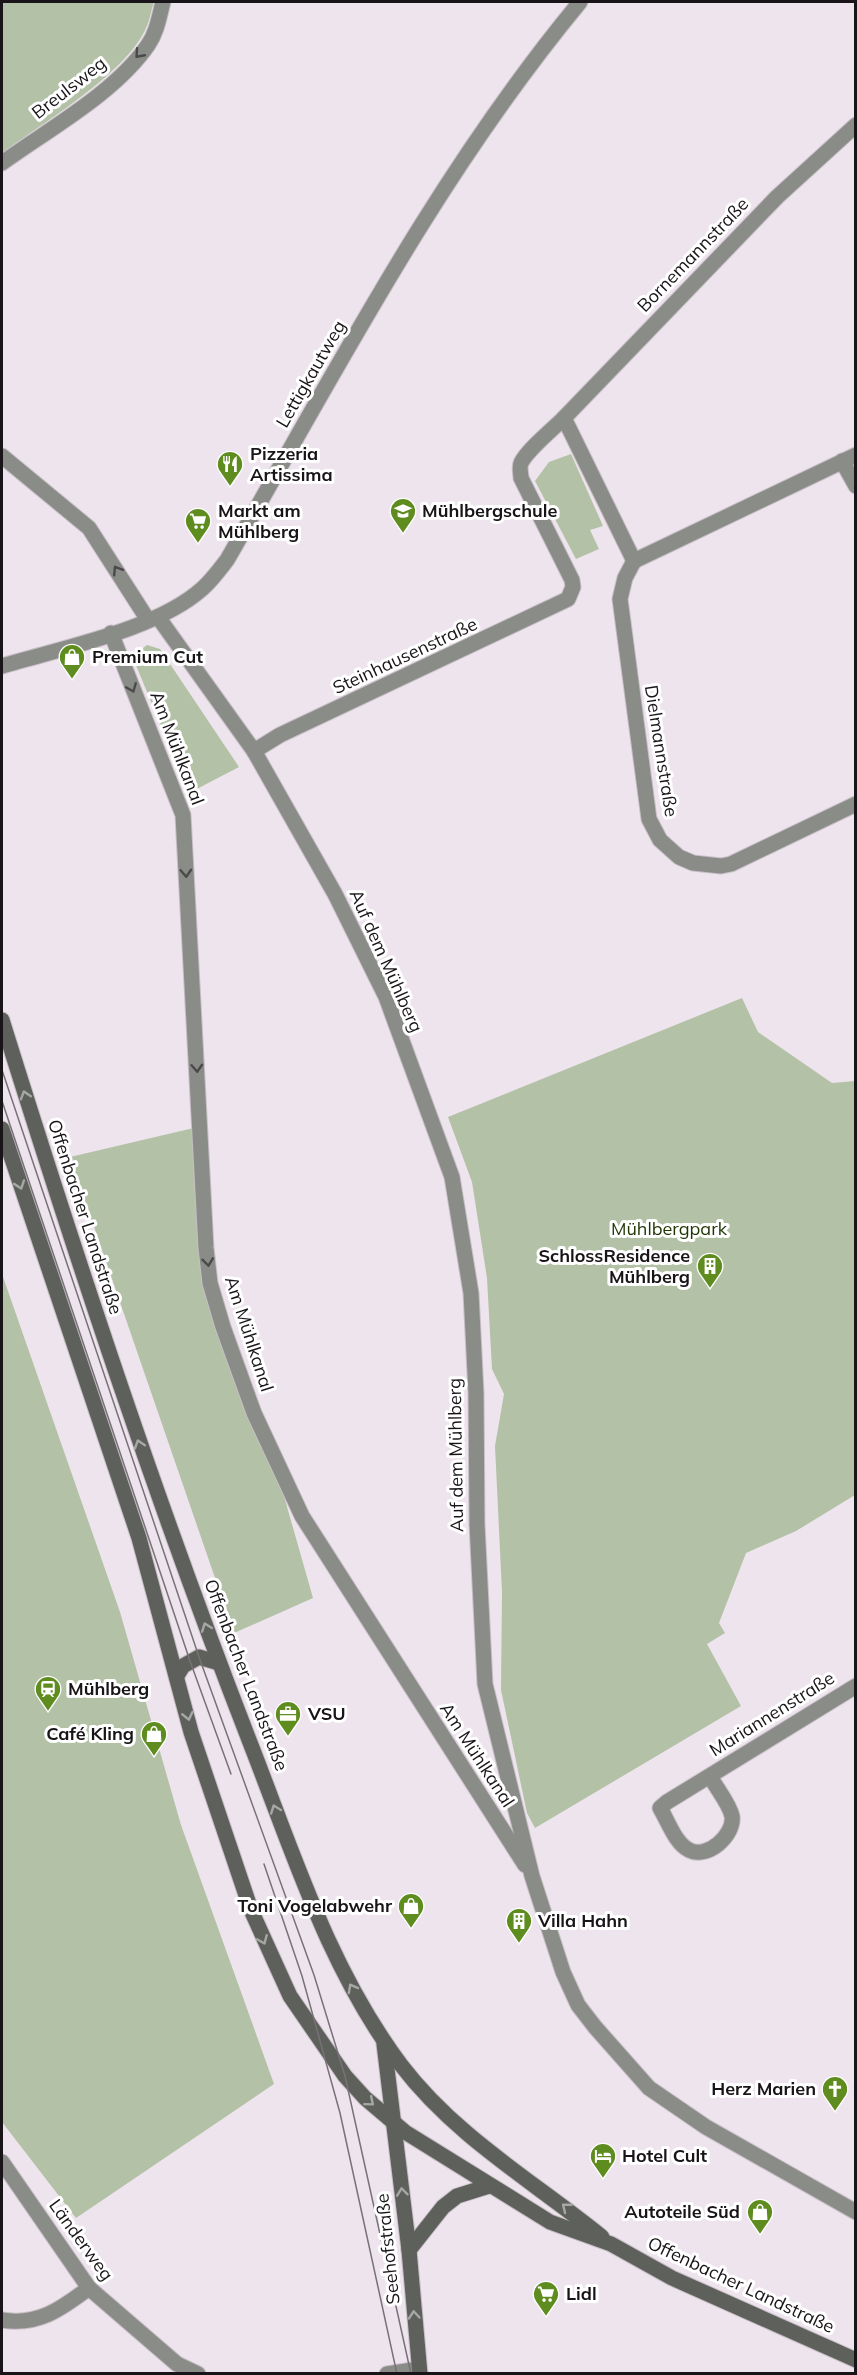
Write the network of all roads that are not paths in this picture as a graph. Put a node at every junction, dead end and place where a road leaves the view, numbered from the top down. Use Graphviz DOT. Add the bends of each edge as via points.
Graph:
graph roads {
  1 [pos="163,2"];
  2 [pos="580,2"];
  3 [pos="855,125"];
  4 [pos="2,163"];
  5 [pos="564,418"];
  6 [pos="2,456"];
  7 [pos="849,458"];
  8 [pos="855,486"];
  9 [pos="634,561"];
  10 [pos="572,595"];
  11 [pos="153,619"];
  12 [pos="111,633"];
  13 [pos="2,666"];
  14 [pos="254,751"];
  15 [pos="855,804"];
  16 [pos="2,1020"];
  17 [pos="2,1129"];
  18 [pos="219,1663"];
  19 [pos="178,1674"];
  20 [pos="855,1686"];
  21 [pos="710,1776"];
  22 [pos="532,1876"];
  23 [pos="383,2038"];
  24 [pos="393,2121"];
  25 [pos="2,2162"];
  26 [pos="489,2186"];
  27 [pos="855,2212"];
  28 [pos="611,2244"];
  29 [pos="409,2250"];
  30 [pos="89,2288"];
  31 [pos="2,2320"];
  32 [pos="855,2360"];
  33 [pos="419,2371"];
  34 [pos="198,2373"];
  35 [pos="387,2373"];
  1 -- 4 [label="street, Breulsweg, one-way" via="148,45 109,86"];
  2 -- 11 [label="street, Lettigkautweg" via="498,105 445,184 227,560 204,588"];
  3 -- 5 [label="street, Bornemannstraße" via="777,196"];
  5 -- 9 [label="street"];
  5 -- 10 [label="street, Bornemannstraße" via="528,455 520,471 572,580"];
  11 -- 6 [label="street, Auf dem Mühlberg, one-way" via="89,528"];
  7 -- 8 [label="street"];
  7 -- 9 [label="street"];
  9 -- 15 [label="street, Dielmannstraße" via="620,599 649,819 660,840 679,857 693,863 731,864"];
  10 -- 14 [label="street, Steinhausenstraße" via="564,603 280,735"];
  11 -- 12 [label="street, Lettigkautweg"];
  11 -- 14 [label="street, Auf dem Mühlberg"];
  12 -- 13 [label="street, Lettigkautweg"];
  12 -- 22 [label="street, Am Mühlkanal, one-way" via="183,815 206,1248 210,1283 223,1326 254,1413 302,1516"];
  14 -- 22 [label="street, Auf dem Mühlberg" via="335,894 386,997 452,1177 471,1293 484,1684"];
  18 -- 16 [label="main road, Offenbacher Landstraße, one-way" via="145,1461"];
  17 -- 19 [label="main road, Offenbacher Landstraße, one-way" via="139,1538"];
  18 -- 19 [label="main road" via="199,1657 183,1666"];
  23 -- 18 [label="main road, Offenbacher Landstraße, one-way" via="364,2012 335,1957"];
  19 -- 24 [label="main road, Offenbacher Landstraße, one-way" via="191,1732 246,1896 290,1996 357,2091"];
  20 -- 21 [label="street, Mariannenstraße"];
  21 -- 21 [label="street, Mariannenstraße" via="660,1808 690,1851 702,1853 728,1836 733,1827 732,1814"];
  22 -- 27 [label="street, Auf dem Mühlberg" via="563,1972 578,2004 626,2065 669,2104"];
  23 -- 24 [label="main road, Seehofstraße"];
  28 -- 23 [label="main road, Offenbacher Landstraße, one-way" via="488,2153 411,2077"];
  24 -- 26 [label="main road, Offenbacher Landstraße"];
  29 -- 24 [label="main road, Seehofstraße, one-way"];
  25 -- 30 [label="street, Länderweg"];
  26 -- 28 [label="main road, Offenbacher Landstraße" via="550,2222"];
  26 -- 29 [label="main road" via="458,2196 443,2207"];
  28 -- 32 [label="main road, Offenbacher Landstraße" via="672,2278"];
  33 -- 29 [label="main road, Seehofstraße, one-way"];
  30 -- 31 [label="street" via="60,2310 38,2320"];
  30 -- 34 [label="street, Länderweg" via="177,2364"];
  33 -- 35 [label="street"];
}
